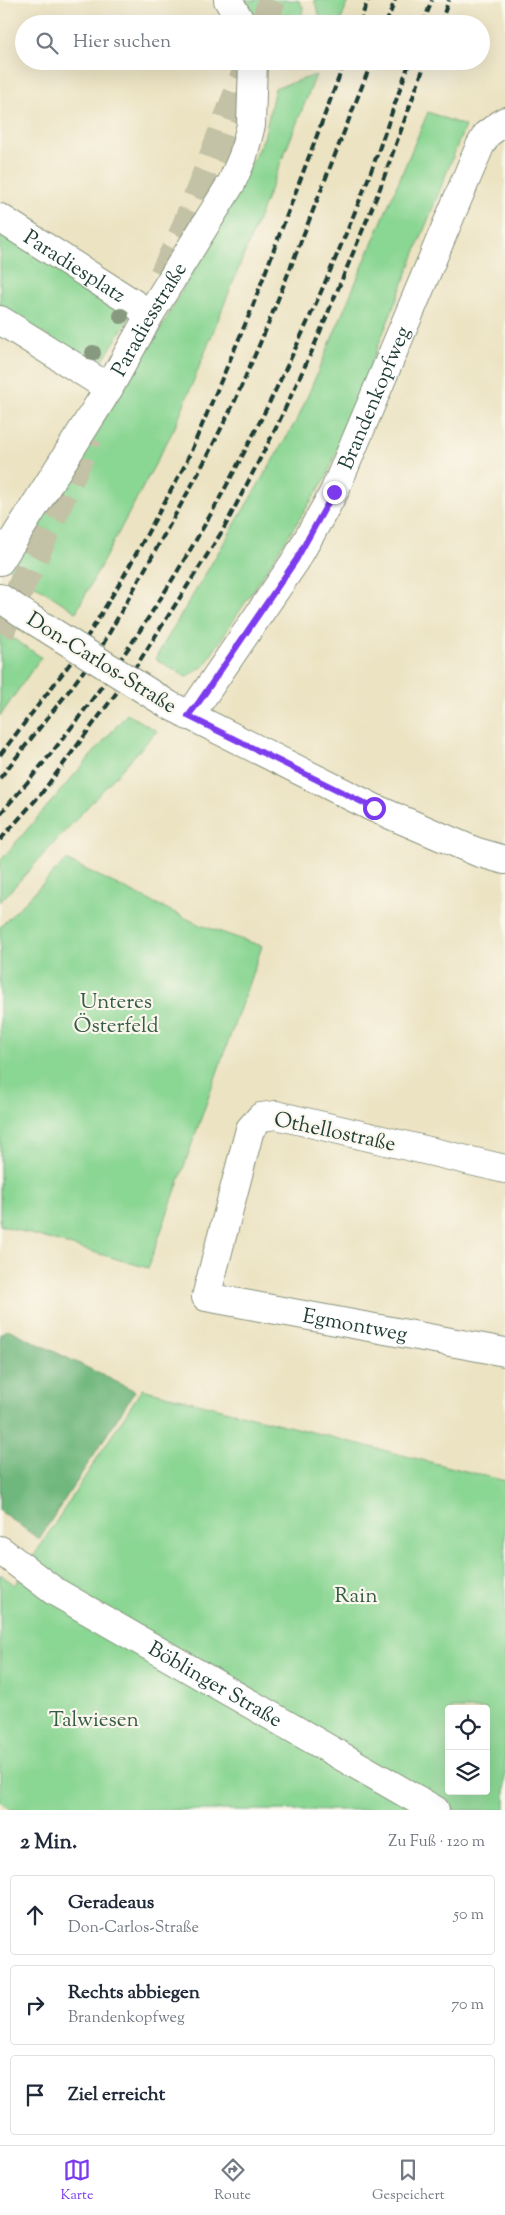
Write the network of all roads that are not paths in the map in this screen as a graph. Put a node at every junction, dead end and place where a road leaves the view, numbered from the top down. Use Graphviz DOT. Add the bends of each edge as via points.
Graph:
graph roads {
  1 [pos="228,0"];
  2 [pos="237,15"];
  3 [pos="253,70"];
  4 [pos="505,121"];
  5 [pos="0,218"];
  6 [pos="150,314"];
  7 [pos="0,320"];
  8 [pos="109,388"];
  9 [pos="0,561"];
  10 [pos="0,598"];
  11 [pos="178,710"];
  12 [pos="505,860"];
  13 [pos="505,1169"];
  14 [pos="206,1297"];
  15 [pos="505,1352"];
  16 [pos="0,1550"];
  17 [pos="436,1810"];
  1 -- 2 [label="street"];
  3 -- 6 [label="street, Paradiesstraße" via="252,125 243,156 232,182"];
  4 -- 11 [label="street, Brandenkopfweg" via="487,134 480,146 334,492 296,560 199,702"];
  5 -- 6 [label="street, Paradiesplatz"];
  6 -- 8 [label="street, Paradiesstraße"];
  7 -- 8 [label="street"];
  8 -- 9 [label="street, Paradiesstraße"];
  10 -- 11 [label="street, Don-Carlos-Straße, bridge"];
  11 -- 12 [label="street, Don-Carlos-Straße" via="374,808 477,852"];
  13 -- 14 [label="street, Othellostraße" via="276,1114 261,1117 250,1129"];
  14 -- 15 [label="street, Egmontweg"];
  16 -- 17 [label="street, Böblinger Straße" via="54,1590"];
}
